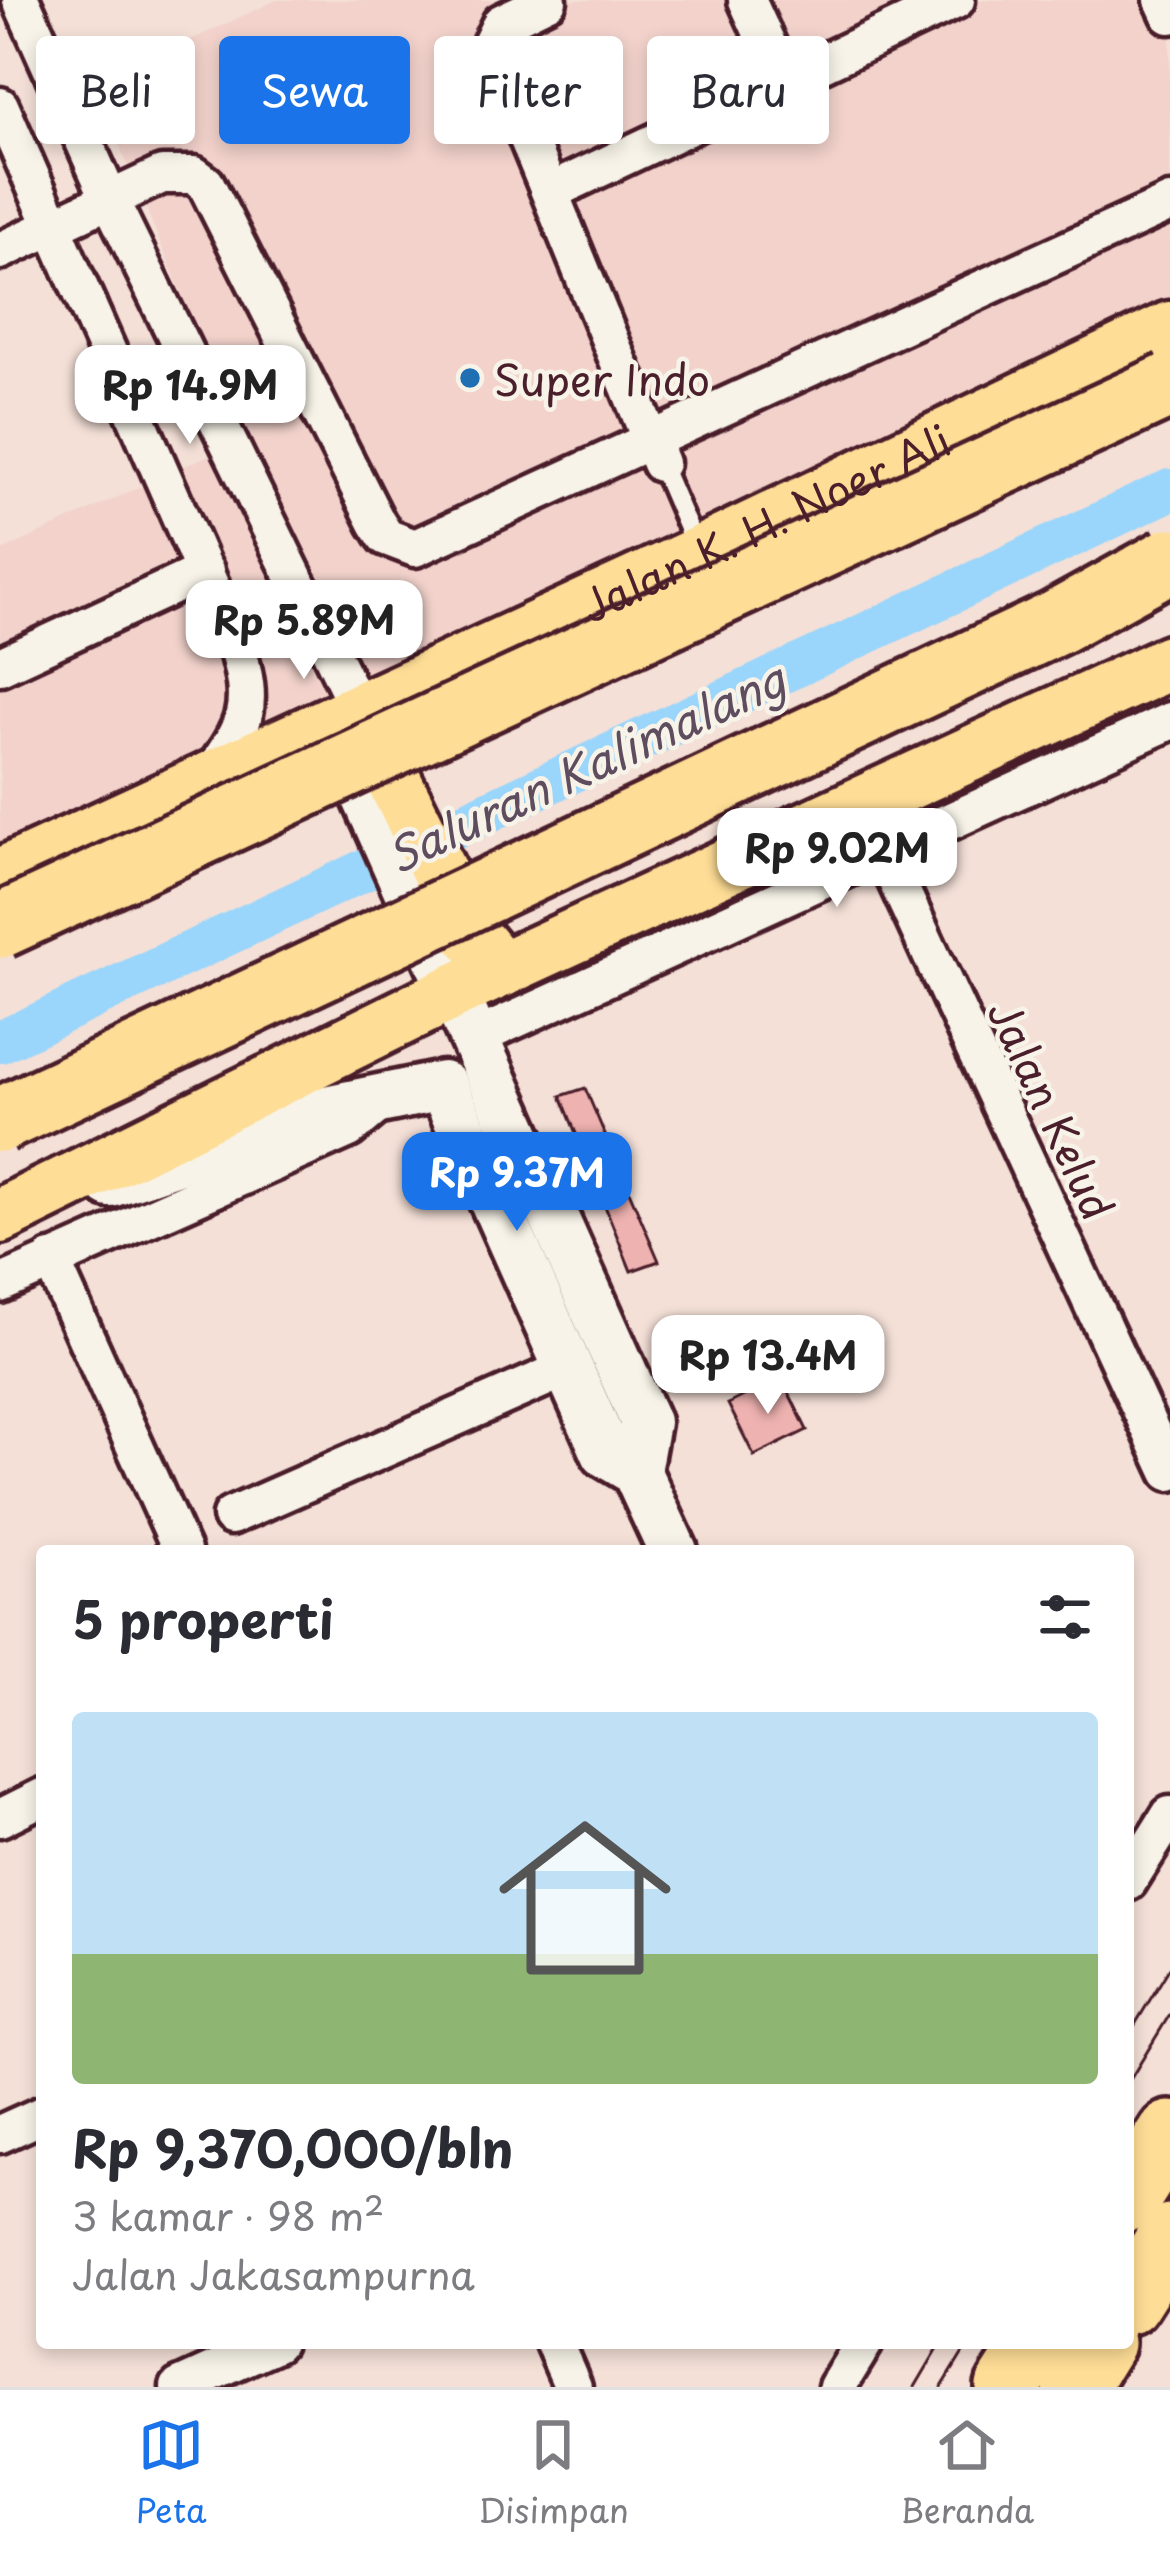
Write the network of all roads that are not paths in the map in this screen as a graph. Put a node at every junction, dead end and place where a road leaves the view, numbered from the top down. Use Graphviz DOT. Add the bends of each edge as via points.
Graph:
graph roads {
  1 [pos="21,0"];
  2 [pos="548,0"];
  3 [pos="747,0"];
  4 [pos="956,0"];
  5 [pos="1163,0"];
  6 [pos="1170,15"];
  7 [pos="763,36"];
  8 [pos="829,60"];
  9 [pos="0,106"];
  10 [pos="651,144"];
  11 [pos="552,191"];
  12 [pos="111,202"];
  13 [pos="1170,202"];
  14 [pos="55,227"];
  15 [pos="0,251"];
  16 [pos="1170,329"];
  17 [pos="1170,385"];
  18 [pos="657,454"];
  19 [pos="699,554"];
  20 [pos="1170,560"];
  21 [pos="205,571"];
  22 [pos="1170,662"];
  23 [pos="0,665"];
  24 [pos="346,717"];
  25 [pos="1166,731"];
  26 [pos="204,784"];
  27 [pos="882,849"];
  28 [pos="0,876"];
  29 [pos="0,926"];
  30 [pos="478,999"];
  31 [pos="388,1096"];
  32 [pos="0,1120"];
  33 [pos="64,1199"];
  34 [pos="0,1219"];
  35 [pos="68,1253"];
  36 [pos="0,1284"];
  37 [pos="565,1369"];
  38 [pos="636,1472"];
  39 [pos="1170,1472"];
  40 [pos="231,1516"];
  41 [pos="180,1545"];
  42 [pos="670,1545"];
  43 [pos="36,1800"];
  44 [pos="1170,1815"];
  45 [pos="0,1818"];
  46 [pos="1134,1872"];
  47 [pos="36,2118"];
  48 [pos="0,2134"];
  49 [pos="1170,2134"];
  50 [pos="1134,2190"];
  51 [pos="1170,2236"];
  52 [pos="1134,2293"];
  53 [pos="263,2349"];
  54 [pos="557,2349"];
  55 [pos="860,2349"];
  56 [pos="1036,2349"];
  57 [pos="1043,2349"];
  58 [pos="1098,2349"];
  59 [pos="179,2387"];
  60 [pos="574,2387"];
  61 [pos="837,2387"];
  62 [pos="1008,2387"];
  63 [pos="1063,2387"];
  64 [pos="1075,2387"];
  1 -- 12 [label="street"];
  2 -- 11 [label="street" via="501,23 490,46"];
  3 -- 7 [label="street"];
  4 -- 8 [label="street"];
  5 -- 6 [label="street"];
  9 -- 14 [label="street"];
  10 -- 11 [label="street"];
  11 -- 18 [label="street"];
  12 -- 14 [label="street"];
  12 -- 18 [label="street" via="162,175 194,175 206,184 376,524 400,546 431,544"];
  12 -- 24 [label="street"];
  13 -- 18 [label="street"];
  14 -- 15 [label="street"];
  14 -- 21 [label="street"];
  16 -- 19 [label="main road, Jalan K. H. Noer Ali"];
  17 -- 29 [label="highway, bridge"];
  18 -- 19 [label="lane"];
  19 -- 24 [label="main road, Jalan K. H. Noer Ali"];
  20 -- 32 [label="highway, bridge" via="1057,623"];
  21 -- 23 [label="street"];
  21 -- 26 [label="street" via="249,693 245,724"];
  22 -- 30 [label="main road"];
  24 -- 26 [label="main road, Jalan K. H. Noer Ali"];
  24 -- 30 [label="main road" via="435,901 469,932"];
  25 -- 27 [label="street"];
  26 -- 28 [label="main road, Jalan K. H. Noer Ali"];
  27 -- 30 [label="street"];
  27 -- 39 [label="street, Jalan Kelud"];
  30 -- 34 [label="main road"];
  30 -- 38 [label="main road" via="645,1422"];
  31 -- 33 [label="main road" via="311,1113"];
  31 -- 35 [label="street" via="350,1129"];
  31 -- 37 [label="main road" via="443,1086"];
  33 -- 34 [label="main road"];
  33 -- 35 [label="street"];
  35 -- 36 [label="street"];
  35 -- 41 [label="street"];
  37 -- 38 [label="main road" via="606,1453"];
  37 -- 40 [label="street"];
  38 -- 42 [label="main road"];
  43 -- 45 [label="street"];
  44 -- 46 [label="street"];
  47 -- 48 [label="street"];
  49 -- 50 [label="highway"];
  51 -- 52 [label="highway"];
  53 -- 59 [label="street"];
  54 -- 60 [label="street"];
  55 -- 61 [label="street"];
  56 -- 62 [label="highway"];
  57 -- 63 [label="main road"];
  58 -- 64 [label="highway"];
}
